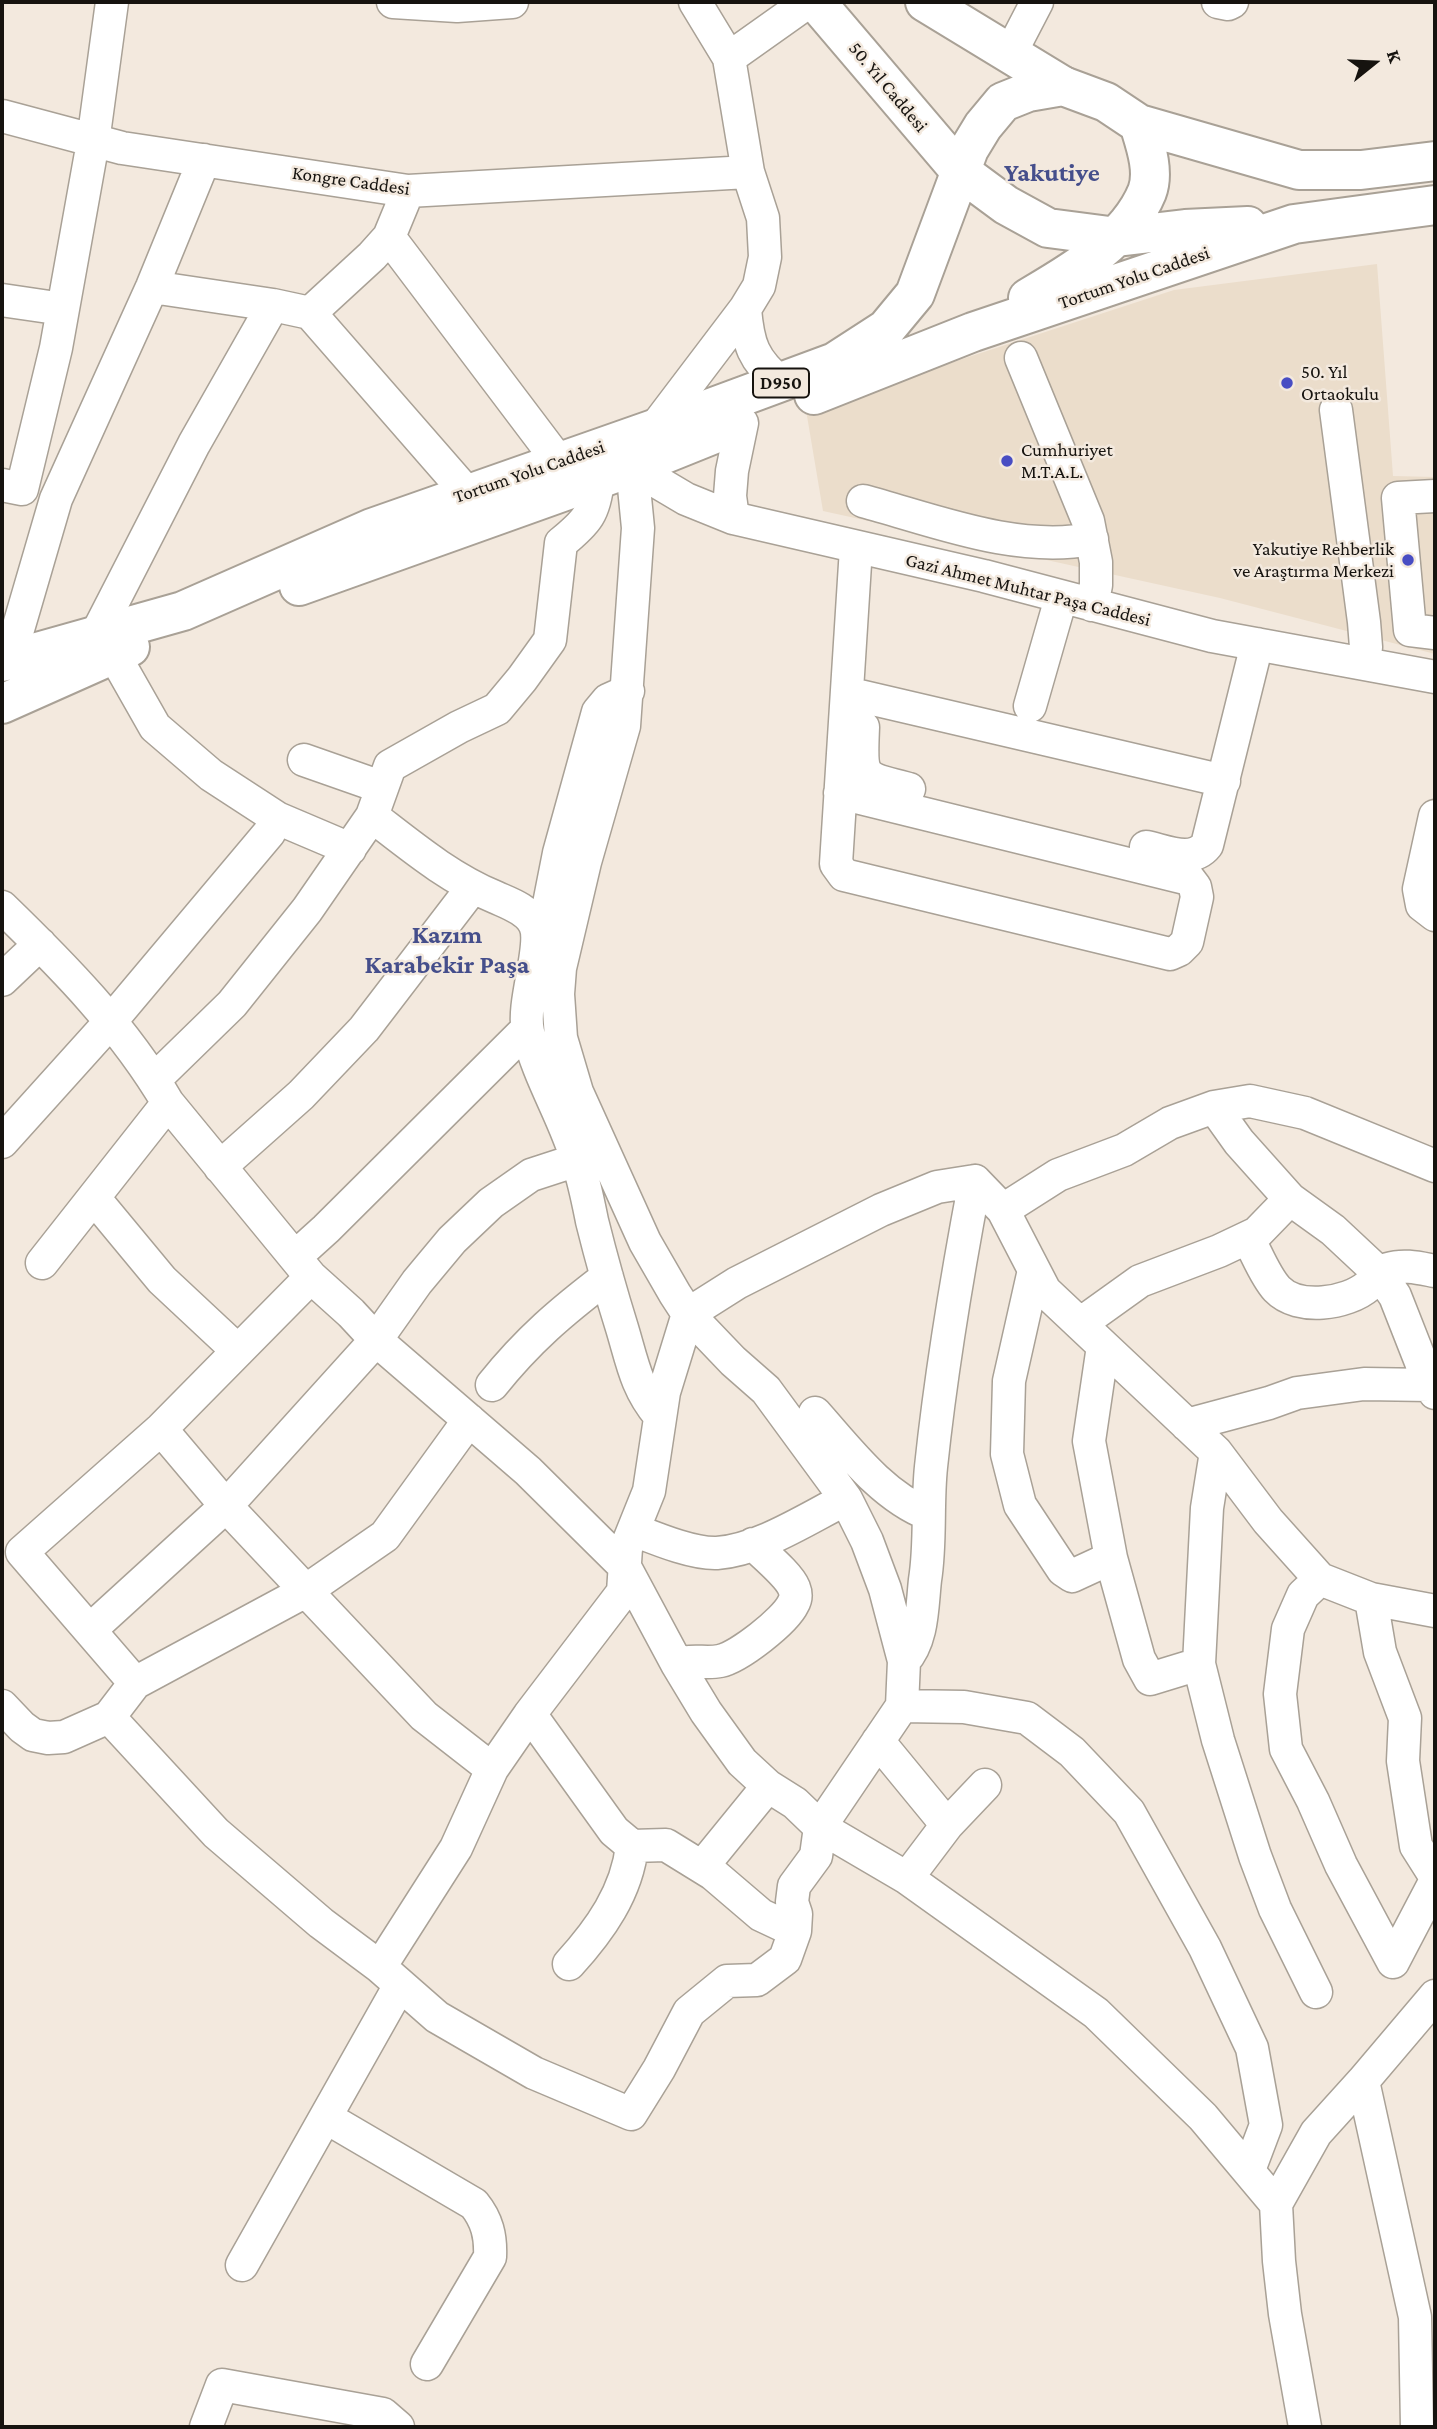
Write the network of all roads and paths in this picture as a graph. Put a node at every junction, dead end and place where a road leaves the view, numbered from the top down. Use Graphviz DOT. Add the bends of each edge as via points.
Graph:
graph roads {
  1 [pos="112,2"];
  2 [pos="393,2"];
  3 [pos="512,2"];
  4 [pos="695,2"];
  5 [pos="808,2"];
  6 [pos="816,2"];
  7 [pos="925,2"];
  8 [pos="1037,2"];
  9 [pos="1218,2"];
  10 [pos="1232,2"];
  11 [pos="1010,54"];
  12 [pos="729,58"];
  13 [pos="1063,86"];
  14 [pos="2,116"];
  15 [pos="1139,124"];
  16 [pos="93,142"];
  17 [pos="204,160"];
  18 [pos="1435,161"];
  19 [pos="960,171"];
  20 [pos="748,173"];
  21 [pos="1435,185"];
  22 [pos="408,191"];
  23 [pos="1435,205"];
  24 [pos="1294,224"];
  25 [pos="388,237"];
  26 [pos="1117,237"];
  27 [pos="152,287"];
  28 [pos="2,300"];
  29 [pos="273,305"];
  30 [pos="63,309"];
  31 [pos="745,309"];
  32 [pos="310,313"];
  33 [pos="973,332"];
  34 [pos="1020,358"];
  35 [pos="781,383"];
  36 [pos="1336,410"];
  37 [pos="742,423"];
  38 [pos="653,429"];
  39 [pos="559,462"];
  40 [pos="615,473"];
  41 [pos="12,487"];
  42 [pos="467,493"];
  43 [pos="1435,496"];
  44 [pos="56,499"];
  45 [pos="863,501"];
  46 [pos="733,518"];
  47 [pos="1092,539"];
  48 [pos="856,548"];
  49 [pos="1359,582"];
  50 [pos="1404,582"];
  51 [pos="1061,598"];
  52 [pos="1092,605"];
  53 [pos="1435,633"];
  54 [pos="104,644"];
  55 [pos="1256,644"];
  56 [pos="5,661"];
  57 [pos="1364,663"];
  58 [pos="1435,677"];
  59 [pos="628,691"];
  60 [pos="855,695"];
  61 [pos="2,704"];
  62 [pos="1030,706"];
  63 [pos="304,761"];
  64 [pos="1224,780"];
  65 [pos="840,793"];
  66 [pos="376,802"];
  67 [pos="1435,816"];
  68 [pos="277,818"];
  69 [pos="350,849"];
  70 [pos="472,888"];
  71 [pos="2,907"];
  72 [pos="1435,915"];
  73 [pos="537,928"];
  74 [pos="40,944"];
  75 [pos="2,980"];
  76 [pos="111,1021"];
  77 [pos="527,1029"];
  78 [pos="161,1092"];
  79 [pos="1214,1107"];
  80 [pos="2,1142"];
  81 [pos="577,1160"];
  82 [pos="1435,1166"];
  83 [pos="220,1167"];
  84 [pos="975,1181"];
  85 [pos="94,1198"];
  86 [pos="1290,1199"];
  87 [pos="1003,1210"];
  88 [pos="1248,1238"];
  89 [pos="43,1263"];
  90 [pos="303,1267"];
  91 [pos="1034,1270"];
  92 [pos="1435,1271"];
  93 [pos="1379,1273"];
  94 [pos="607,1277"];
  95 [pos="688,1314"];
  96 [pos="1080,1324"];
  97 [pos="376,1340"];
  98 [pos="1103,1346"];
  99 [pos="238,1351"];
  100 [pos="492,1385"];
  101 [pos="1432,1389"];
  102 [pos="815,1413"];
  103 [pos="659,1415"];
  104 [pos="469,1420"];
  105 [pos="1187,1424"];
  106 [pos="161,1429"];
  107 [pos="1216,1452"];
  108 [pos="846,1499"];
  109 [pos="226,1506"];
  110 [pos="928,1514"];
  111 [pos="634,1530"];
  112 [pos="753,1544"];
  113 [pos="1111,1558"];
  114 [pos="625,1567"];
  115 [pos="1320,1580"];
  116 [pos="304,1592"];
  117 [pos="1371,1599"];
  118 [pos="1435,1611"];
  119 [pos="90,1630"];
  120 [pos="904,1661"];
  121 [pos="677,1664"];
  122 [pos="1199,1664"];
  123 [pos="135,1683"];
  124 [pos="2,1706"];
  125 [pos="902,1706"];
  126 [pos="530,1714"];
  127 [pos="109,1717"];
  128 [pos="878,1741"];
  129 [pos="492,1769"];
  130 [pos="985,1785"];
  131 [pos="768,1786"];
  132 [pos="947,1825"];
  133 [pos="820,1827"];
  134 [pos="632,1846"];
  135 [pos="702,1867"];
  136 [pos="1435,1876"];
  137 [pos="907,1878"];
  138 [pos="1435,1882"];
  139 [pos="794,1931"];
  140 [pos="569,1964"];
  141 [pos="390,1976"];
  142 [pos="1316,1992"];
  143 [pos="1435,1996"];
  144 [pos="1363,2081"];
  145 [pos="327,2118"];
  146 [pos="1249,2171"];
  147 [pos="1276,2204"];
  148 [pos="242,2265"];
  149 [pos="426,2364"];
  150 [pos="206,2427"];
  151 [pos="398,2427"];
  152 [pos="1305,2427"];
  153 [pos="1417,2427"];
  1 -- 16 [label="street"];
  2 -- 3 [label="street" via="457,6"];
  4 -- 12 [label="street"];
  5 -- 12 [label="street"];
  6 -- 19 [label="main road, 50. Yıl Caddesi"];
  7 -- 11 [label="main road"];
  8 -- 11 [label="street"];
  9 -- 10 [label="street"];
  11 -- 13 [label="main road"];
  12 -- 20 [label="street"];
  13 -- 15 [label="main road" via="1106,102"];
  13 -- 19 [label="main road, Tortum Yolu Caddesi / D950" via="1003,102 983,126"];
  14 -- 16 [label="street, Kongre Caddesi"];
  15 -- 18 [label="main road" via="1299,170 1361,170"];
  15 -- 26 [label="main road, Tortum Yolu Caddesi" via="1149,163 1147,191"];
  16 -- 17 [label="street, Kongre Caddesi"];
  16 -- 30 [label="street"];
  17 -- 22 [label="street, Kongre Caddesi"];
  17 -- 27 [label="street"];
  19 -- 26 [label="main road, Tortum Yolu Caddesi" via="1006,205 1048,228"];
  19 -- 35 [label="main road, Tortum Yolu Caddesi / D950" via="908,303 886,329 835,362"];
  20 -- 22 [label="street, Kongre Caddesi"];
  20 -- 31 [label="street" via="763,218 765,257 759,286"];
  21 -- 26 [label="main road" via="1284,204"];
  22 -- 25 [label="street"];
  23 -- 24 [label="main road, Tortum Yolu Caddesi"];
  24 -- 26 [label="main road, Tortum Yolu Caddesi"];
  24 -- 33 [label="main road, Tortum Yolu Caddesi"];
  25 -- 32 [label="street"];
  25 -- 39 [label="street"];
  26 -- 33 [label="main road, Tortum Yolu Caddesi" via="1059,280"];
  27 -- 29 [label="street"];
  27 -- 44 [label="street"];
  28 -- 30 [label="street"];
  29 -- 32 [label="street"];
  29 -- 54 [label="street" via="194,444"];
  30 -- 41 [label="street" via="56,348"];
  31 -- 35 [label="street" via="752,348 766,371"];
  31 -- 38 [label="street"];
  32 -- 42 [label="street"];
  33 -- 37 [label="main road, Tortum Yolu Caddesi"];
  34 -- 47 [label="street"];
  35 -- 38 [label="main road, Tortum Yolu Caddesi / D950"];
  36 -- 49 [label="street"];
  37 -- 40 [label="main road, Tortum Yolu Caddesi"];
  37 -- 46 [label="street" via="732,471"];
  38 -- 39 [label="main road, Tortum Yolu Caddesi / D950"];
  39 -- 42 [label="main road, Tortum Yolu Caddesi / D950"];
  40 -- 46 [label="street, Gazi Ahmet Muhtar Paşa Caddesi"];
  40 -- 54 [label="main road, Tortum Yolu Caddesi"];
  40 -- 59 [label="street" via="638,528"];
  40 -- 66 [label="street" via="582,527 561,543 550,640 497,709 390,766"];
  41 -- 44 [label="street"];
  42 -- 54 [label="main road, Tortum Yolu Caddesi / D950" via="372,528"];
  43 -- 50 [label="street" via="1398,498"];
  44 -- 56 [label="street"];
  45 -- 47 [label="street" via="1005,539 1056,543"];
  46 -- 48 [label="street, Gazi Ahmet Muhtar Paşa Caddesi"];
  47 -- 52 [label="street" via="1097,573"];
  48 -- 51 [label="street, Gazi Ahmet Muhtar Paşa Caddesi"];
  48 -- 60 [label="street"];
  49 -- 50 [label="street"];
  49 -- 57 [label="street"];
  50 -- 53 [label="street" via="1409,630"];
  51 -- 52 [label="street, Gazi Ahmet Muhtar Paşa Caddesi"];
  51 -- 62 [label="street"];
  52 -- 55 [label="street, Gazi Ahmet Muhtar Paşa Caddesi"];
  54 -- 56 [label="main road, Tortum Yolu Caddesi / D950"];
  54 -- 61 [label="main road, Tortum Yolu Caddesi"];
  54 -- 68 [label="street" via="155,727 211,775"];
  55 -- 57 [label="street, Gazi Ahmet Muhtar Paşa Caddesi"];
  55 -- 64 [label="street"];
  57 -- 58 [label="street, Gazi Ahmet Muhtar Paşa Caddesi"];
  59 -- 73 [label="street" via="608,700 598,712 548,909"];
  59 -- 95 [label="street" via="624,726 560,968 561,1038 577,1092 645,1242"];
  60 -- 64 [label="street"];
  60 -- 64 [label="street" via="862,762 874,781 1186,856 1207,845"];
  60 -- 65 [label="street"];
  63 -- 66 [label="street"];
  65 -- 65 [label="street" via="836,864 844,875 1170,954 1187,942 1197,897 1189,879"];
  66 -- 69 [label="street"];
  66 -- 70 [label="street" via="437,865"];
  67 -- 72 [label="street" via="1419,889 1422,905"];
  68 -- 69 [label="street"];
  68 -- 76 [label="street"];
  69 -- 78 [label="street" via="307,910"];
  70 -- 73 [label="street" via="528,915"];
  70 -- 83 [label="street" via="364,1029 301,1095"];
  71 -- 74 [label="street"];
  73 -- 77 [label="street"];
  74 -- 75 [label="street"];
  74 -- 76 [label="street"];
  76 -- 78 [label="street"];
  76 -- 80 [label="street"];
  77 -- 81 [label="street"];
  77 -- 90 [label="street"];
  78 -- 83 [label="street"];
  78 -- 85 [label="street"];
  79 -- 82 [label="street" via="1250,1101 1305,1113"];
  79 -- 86 [label="street"];
  79 -- 87 [label="street" via="1058,1175"];
  81 -- 94 [label="street"];
  81 -- 97 [label="street" via="531,1175 491,1203 452,1240"];
  83 -- 90 [label="street"];
  84 -- 87 [label="street"];
  84 -- 95 [label="street" via="937,1187 881,1210 737,1283"];
  84 -- 110 [label="street" via="940,1379"];
  85 -- 89 [label="street"];
  85 -- 99 [label="street" via="162,1280"];
  86 -- 88 [label="street"];
  86 -- 93 [label="street" via="1333,1230"];
  87 -- 91 [label="street"];
  88 -- 93 [label="street" via="1278,1290 1291,1298 1312,1303 1343,1298 1368,1286"];
  88 -- 96 [label="street" via="1140,1281"];
  90 -- 97 [label="street"];
  90 -- 99 [label="street"];
  91 -- 96 [label="street" via="1045,1291"];
  91 -- 113 [label="street" via="1009,1381 1007,1454 1020,1505 1063,1570 1072,1576"];
  92 -- 93 [label="street" via="1401,1266"];
  93 -- 101 [label="street" via="1395,1296"];
  94 -- 100 [label="street" via="553,1319"];
  94 -- 103 [label="street" via="635,1374"];
  95 -- 103 [label="street"];
  95 -- 108 [label="street" via="766,1390"];
  96 -- 98 [label="street"];
  97 -- 104 [label="street"];
  97 -- 109 [label="street"];
  98 -- 105 [label="street"];
  98 -- 113 [label="street" via="1089,1441"];
  99 -- 106 [label="street"];
  101 -- 105 [label="street" via="1364,1384 1297,1394"];
  102 -- 110 [label="street" via="885,1486"];
  103 -- 111 [label="street" via="649,1491"];
  104 -- 114 [label="street"];
  104 -- 116 [label="street" via="384,1536"];
  105 -- 107 [label="street"];
  106 -- 109 [label="street"];
  106 -- 119 [label="street" via="22,1552"];
  107 -- 115 [label="street"];
  107 -- 122 [label="street" via="1207,1508"];
  108 -- 112 [label="street"];
  108 -- 120 [label="street" via="885,1588"];
  109 -- 116 [label="street"];
  109 -- 119 [label="street"];
  110 -- 120 [label="street" via="918,1630 913,1650"];
  111 -- 112 [label="street" via="715,1553"];
  111 -- 114 [label="street" via="626,1548"];
  112 -- 121 [label="street" via="792,1583 793,1606 763,1636 733,1656"];
  113 -- 122 [label="street" via="1139,1659 1150,1679"];
  114 -- 121 [label="street"];
  114 -- 126 [label="street" via="623,1592"];
  115 -- 117 [label="street"];
  115 -- 138 [label="street" via="1303,1595 1288,1629 1280,1695 1286,1749 1340,1865 1393,1962"];
  116 -- 123 [label="street"];
  116 -- 129 [label="street" via="424,1716"];
  117 -- 118 [label="street"];
  117 -- 136 [label="street" via="1380,1652 1405,1717 1403,1761 1416,1846"];
  119 -- 123 [label="street"];
  120 -- 125 [label="street"];
  121 -- 131 [label="street" via="743,1762"];
  122 -- 142 [label="street" via="1255,1856"];
  123 -- 127 [label="street"];
  124 -- 127 [label="street" via="33,1735 48,1738 64,1737"];
  125 -- 128 [label="street"];
  125 -- 146 [label="street" via="964,1707 1027,1718 1072,1752 1129,1812 1205,1948 1252,2048 1266,2124"];
  126 -- 129 [label="street"];
  126 -- 134 [label="street" via="614,1831"];
  127 -- 141 [label="street" via="216,1833"];
  128 -- 132 [label="street"];
  128 -- 133 [label="street"];
  129 -- 141 [label="street"];
  130 -- 132 [label="street"];
  131 -- 133 [label="street"];
  131 -- 135 [label="street"];
  132 -- 137 [label="street"];
  133 -- 137 [label="street"];
  133 -- 139 [label="street" via="816,1856 794,1886"];
  134 -- 135 [label="street" via="666,1845"];
  134 -- 140 [label="street" via="621,1891 592,1939"];
  135 -- 139 [label="street" via="761,1915"];
  137 -- 146 [label="street" via="1096,2013 1203,2117"];
  139 -- 141 [label="street" via="785,1959 757,1980 727,1981 689,2012 631,2114 534,2073 437,2017"];
  141 -- 145 [label="street"];
  143 -- 144 [label="street"];
  144 -- 147 [label="street" via="1316,2133"];
  144 -- 153 [label="street" via="1415,2317"];
  145 -- 148 [label="street"];
  145 -- 149 [label="street" via="474,2204 485,2221 490,2257"];
  146 -- 147 [label="street"];
  147 -- 152 [label="street" via="1285,2314"];
  150 -- 151 [label="street" via="222,2385 383,2414"];
}
